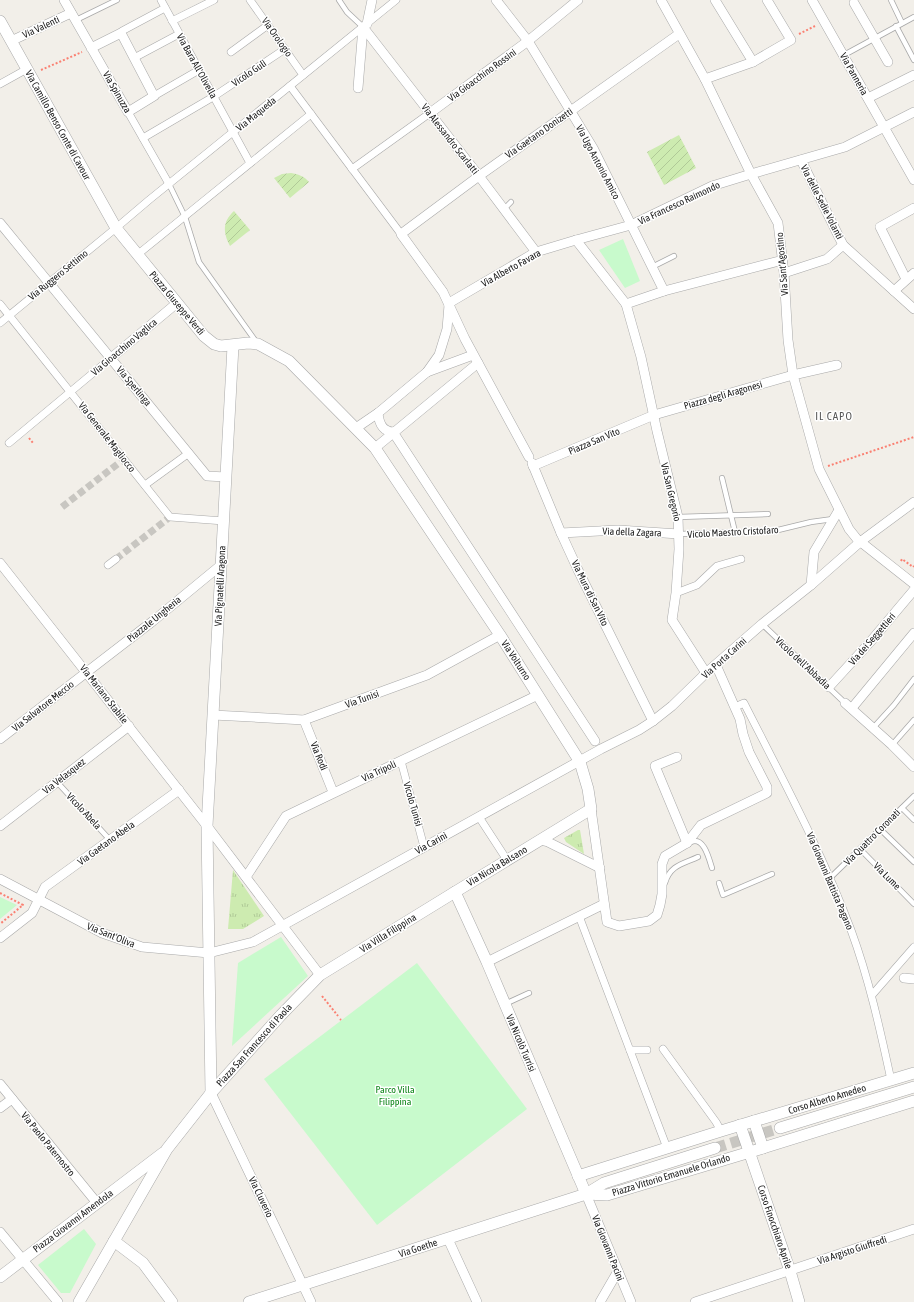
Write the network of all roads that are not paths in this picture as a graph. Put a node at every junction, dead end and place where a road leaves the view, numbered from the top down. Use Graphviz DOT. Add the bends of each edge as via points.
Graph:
graph roads {
  1 [pos="64,0"];
  2 [pos="117,0"];
  3 [pos="160,0"];
  4 [pos="214,0"];
  5 [pos="250,0"];
  6 [pos="339,0"];
  7 [pos="372,0"];
  8 [pos="396,0"];
  9 [pos="496,0"];
  10 [pos="578,0"];
  11 [pos="660,0"];
  12 [pos="716,0"];
  13 [pos="767,0"];
  14 [pos="812,0"];
  15 [pos="891,0"];
  16 [pos="854,3"];
  17 [pos="165,8"];
  18 [pos="74,17"];
  19 [pos="914,17"];
  20 [pos="0,21"];
  21 [pos="172,21"];
  22 [pos="902,23"];
  23 [pos="268,25"];
  24 [pos="365,25"];
  25 [pos="896,26"];
  26 [pos="121,33"];
  27 [pos="179,34"];
  28 [pos="679,34"];
  29 [pos="875,38"];
  30 [pos="11,40"];
  31 [pos="528,41"];
  32 [pos="91,48"];
  33 [pos="285,49"];
  34 [pos="231,52"];
  35 [pos="844,55"];
  36 [pos="134,58"];
  37 [pos="914,60"];
  38 [pos="753,62"];
  39 [pos="888,62"];
  40 [pos="199,70"];
  41 [pos="29,72"];
  42 [pos="303,75"];
  43 [pos="914,75"];
  44 [pos="705,79"];
  45 [pos="0,84"];
  46 [pos="290,86"];
  47 [pos="358,88"];
  48 [pos="154,96"];
  49 [pos="213,96"];
  50 [pos="868,98"];
  51 [pos="571,111"];
  52 [pos="128,112"];
  53 [pos="914,112"];
  54 [pos="430,113"];
  55 [pos="311,114"];
  56 [pos="884,128"];
  57 [pos="233,132"];
  58 [pos="143,138"];
  59 [pos="801,160"];
  60 [pos="250,163"];
  61 [pos="910,164"];
  62 [pos="352,170"];
  63 [pos="750,174"];
  64 [pos="479,176"];
  65 [pos="914,180"];
  66 [pos="169,184"];
  67 [pos="511,202"];
  68 [pos="914,208"];
  69 [pos="504,209"];
  70 [pos="185,217"];
  71 [pos="0,223"];
  72 [pos="631,226"];
  73 [pos="116,228"];
  74 [pos="401,234"];
  75 [pos="576,240"];
  76 [pos="843,245"];
  77 [pos="536,252"];
  78 [pos="137,255"];
  79 [pos="674,256"];
  80 [pos="783,260"];
  81 [pos="652,267"];
  82 [pos="784,273"];
  83 [pos="910,276"];
  84 [pos="48,283"];
  85 [pos="664,291"];
  86 [pos="894,291"];
  87 [pos="177,303"];
  88 [pos="449,303"];
  89 [pos="0,304"];
  90 [pos="626,304"];
  91 [pos="914,309"];
  92 [pos="9,316"];
  93 [pos="0,323"];
  94 [pos="258,344"];
  95 [pos="233,346"];
  96 [pos="111,358"];
  97 [pos="476,359"];
  98 [pos="837,365"];
  99 [pos="427,372"];
  100 [pos="793,375"];
  101 [pos="71,392"];
  102 [pos="378,413"];
  103 [pos="654,415"];
  104 [pos="356,428"];
  105 [pos="393,432"];
  106 [pos="9,443"];
  107 [pos="375,448"];
  108 [pos="189,453"];
  109 [pos="532,462"];
  110 [pos="226,477"];
  111 [pos="722,478"];
  112 [pos="145,486"];
  113 [pos="914,502"];
  114 [pos="839,510"];
  115 [pos="731,514"];
  116 [pos="768,514"];
  117 [pos="678,517"];
  118 [pos="833,519"];
  119 [pos="224,521"];
  120 [pos="735,532"];
  121 [pos="561,534"];
  122 [pos="679,534"];
  123 [pos="860,542"];
  124 [pos="116,559"];
  125 [pos="741,559"];
  126 [pos="0,563"];
  127 [pos="108,565"];
  128 [pos="222,565"];
  129 [pos="914,584"];
  130 [pos="811,586"];
  131 [pos="914,590"];
  132 [pos="676,593"];
  133 [pos="762,624"];
  134 [pos="914,633"];
  135 [pos="500,636"];
  136 [pos="716,665"];
  137 [pos="86,673"];
  138 [pos="706,673"];
  139 [pos="914,679"];
  140 [pos="829,687"];
  141 [pos="538,695"];
  142 [pos="848,705"];
  143 [pos="735,707"];
  144 [pos="213,715"];
  145 [pos="304,720"];
  146 [pos="914,720"];
  147 [pos="653,721"];
  148 [pos="129,726"];
  149 [pos="873,728"];
  150 [pos="0,739"];
  151 [pos="595,741"];
  152 [pos="892,745"];
  153 [pos="677,757"];
  154 [pos="400,761"];
  155 [pos="580,762"];
  156 [pos="914,767"];
  157 [pos="57,782"];
  158 [pos="179,790"];
  159 [pos="333,792"];
  160 [pos="914,796"];
  161 [pos="902,808"];
  162 [pos="591,809"];
  163 [pos="479,817"];
  164 [pos="914,820"];
  165 [pos="0,826"];
  166 [pos="207,826"];
  167 [pos="880,829"];
  168 [pos="110,840"];
  169 [pos="540,840"];
  170 [pos="687,843"];
  171 [pos="424,847"];
  172 [pos="860,849"];
  173 [pos="698,857"];
  174 [pos="507,860"];
  175 [pos="914,862"];
  176 [pos="600,868"];
  177 [pos="712,868"];
  178 [pos="772,874"];
  179 [pos="246,877"];
  180 [pos="830,878"];
  181 [pos="0,879"];
  182 [pos="718,883"];
  183 [pos="455,892"];
  184 [pos="662,894"];
  185 [pos="38,900"];
  186 [pos="604,904"];
  187 [pos="914,904"];
  188 [pos="579,916"];
  189 [pos="283,926"];
  190 [pos="0,938"];
  191 [pos="914,947"];
  192 [pos="209,953"];
  193 [pos="487,962"];
  194 [pos="320,975"];
  195 [pos="904,978"];
  196 [pos="914,979"];
  197 [pos="530,993"];
  198 [pos="872,995"];
  199 [pos="505,1004"];
  200 [pos="663,1049"];
  201 [pos="630,1050"];
  202 [pos="647,1050"];
  203 [pos="914,1073"];
  204 [pos="891,1080"];
  205 [pos="0,1084"];
  206 [pos="914,1087"];
  207 [pos="211,1093"];
  208 [pos="12,1099"];
  209 [pos="914,1101"];
  210 [pos="0,1108"];
  211 [pos="754,1121"];
  212 [pos="740,1125"];
  213 [pos="780,1128"];
  214 [pos="721,1131"];
  215 [pos="667,1148"];
  216 [pos="715,1148"];
  217 [pos="763,1148"];
  218 [pos="168,1149"];
  219 [pos="750,1152"];
  220 [pos="578,1176"];
  221 [pos="586,1194"];
  222 [pos="97,1203"];
  223 [pos="914,1229"];
  224 [pos="0,1232"];
  225 [pos="448,1239"];
  226 [pos="114,1241"];
  227 [pos="23,1260"];
  228 [pos="790,1270"];
  229 [pos="618,1271"];
  230 [pos="0,1277"];
  231 [pos="303,1285"];
  232 [pos="58,1302"];
  233 [pos="79,1302"];
  234 [pos="172,1302"];
  235 [pos="249,1302"];
  236 [pos="311,1302"];
  237 [pos="477,1302"];
  238 [pos="600,1302"];
  239 [pos="631,1302"];
  240 [pos="695,1302"];
  241 [pos="799,1302"];
  1 -- 18 [label="street, Via Spinuzza"];
  2 -- 18 [label="lane"];
  3 -- 17 [label="street, Via Bara All'Olivella"];
  4 -- 21 [label="street"];
  5 -- 23 [label="street, Via Orologio"];
  6 -- 24 [label="lane" via="347,12"];
  7 -- 24 [label="street"];
  8 -- 24 [label="street, Via Maqueda"];
  9 -- 31 [label="street, Via Ugo Antonio Amico"];
  10 -- 31 [label="street, Via Gioacchino Rossini"];
  11 -- 28 [label="street, Via Sant'Agostino"];
  12 -- 38 [label="street"];
  13 -- 38 [label="street" via="791,40"];
  14 -- 35 [label="street, Via Panneria"];
  15 -- 22 [label="lane"];
  16 -- 29 [label="street"];
  17 -- 21 [label="street, Via Bara All'Olivella"];
  17 -- 26 [label="street"];
  18 -- 30 [label="street, Via Valenti"];
  18 -- 32 [label="street, Via Spinuzza"];
  19 -- 22 [label="lane"];
  20 -- 30 [label="street, Via Camillo Benso Conte di Cavour"];
  21 -- 27 [label="street, Via Bara All'Olivella"];
  22 -- 25 [label="lane"];
  23 -- 33 [label="street, Via Orologio"];
  23 -- 34 [label="street"];
  24 -- 42 [label="street, Via Maqueda"];
  24 -- 47 [label="street"];
  24 -- 54 [label="street, Via Alessandro Scarlatti"];
  25 -- 29 [label="lane"];
  25 -- 37 [label="lane"];
  26 -- 32 [label="street"];
  26 -- 36 [label="street"];
  27 -- 36 [label="street"];
  27 -- 40 [label="street, Via Bara All'Olivella"];
  28 -- 44 [label="street, Via Sant'Agostino"];
  28 -- 51 [label="street, Via Gaetano Donizetti"];
  29 -- 35 [label="lane"];
  29 -- 39 [label="street"];
  30 -- 41 [label="street, Via Camillo Benso Conte di Cavour"];
  31 -- 51 [label="street, Via Ugo Antonio Amico"];
  31 -- 54 [label="street, Via Gioacchino Rossini"];
  32 -- 52 [label="street, Via Spinuzza"];
  33 -- 42 [label="street, Via Orologio"];
  33 -- 49 [label="street, Vicolo Gulì"];
  35 -- 50 [label="street, Via Panneria"];
  36 -- 48 [label="street"];
  38 -- 44 [label="street"];
  40 -- 48 [label="street"];
  40 -- 49 [label="street, Via Bara All'Olivella"];
  41 -- 45 [label="street"];
  41 -- 73 [label="street, Via Camillo Benso Conte di Cavour"];
  42 -- 46 [label="street, Via Maqueda"];
  43 -- 50 [label="street"];
  44 -- 63 [label="street, Via Sant'Agostino"];
  46 -- 55 [label="street"];
  46 -- 57 [label="street, Via Maqueda"];
  48 -- 52 [label="street"];
  49 -- 57 [label="street, Via Bara All'Olivella"];
  49 -- 58 [label="street, Vicolo Gulì"];
  50 -- 56 [label="street, Via Panneria"];
  51 -- 64 [label="street, Via Gaetano Donizetti"];
  51 -- 72 [label="street, Via Ugo Antonio Amico" via="593,148"];
  52 -- 58 [label="street, Via Spinuzza"];
  53 -- 56 [label="street, Via Francesco Raimondo"];
  54 -- 62 [label="street, Via Gioacchino Rossini"];
  54 -- 64 [label="street, Via Alessandro Scarlatti"];
  55 -- 60 [label="street"];
  55 -- 62 [label="street"];
  56 -- 59 [label="street, Via Francesco Raimondo" via="845,147"];
  56 -- 61 [label="street, Via Panneria"];
  57 -- 60 [label="street"];
  57 -- 66 [label="street, Via Maqueda"];
  58 -- 66 [label="street, Via Spinuzza"];
  59 -- 63 [label="street, Via Francesco Raimondo"];
  59 -- 76 [label="street, Via delle Sedie Volanti"];
  60 -- 70 [label="street"];
  61 -- 65 [label="street, Via Panneria"];
  62 -- 74 [label="street"];
  63 -- 72 [label="street, Via Francesco Raimondo" via="712,186"];
  63 -- 80 [label="street, Via Sant'Agostino" via="778,222"];
  64 -- 69 [label="street, Via Alessandro Scarlatti"];
  64 -- 74 [label="street, Via Gaetano Donizetti"];
  66 -- 70 [label="lane"];
  66 -- 73 [label="street, Via Maqueda"];
  67 -- 69 [label="lane"];
  68 -- 83 [label="street" via="880,227"];
  69 -- 77 [label="street, Via Alessandro Scarlatti"];
  70 -- 78 [label="street"];
  70 -- 94 [label="lane" via="199,262"];
  71 -- 84 [label="street, Via Sperlinga"];
  72 -- 75 [label="street, Via Francesco Raimondo"];
  72 -- 81 [label="street, Via Ugo Antonio Amico"];
  73 -- 78 [label="street, Piazza Giuseppe Verdi"];
  73 -- 84 [label="street, Via Ruggero Settimo"];
  74 -- 88 [label="street"];
  75 -- 77 [label="street, Via Alberto Favara"];
  75 -- 90 [label="street"];
  76 -- 82 [label="street" via="827,259"];
  76 -- 86 [label="street, Via delle Sedie Volanti"];
  77 -- 88 [label="street, Via Alberto Favara"];
  78 -- 87 [label="street, Piazza Giuseppe Verdi"];
  79 -- 81 [label="lane"];
  80 -- 82 [label="street, Via Sant'Agostino"];
  80 -- 85 [label="street"];
  81 -- 85 [label="street, Via Ugo Antonio Amico"];
  82 -- 100 [label="street, Via Sant'Agostino"];
  83 -- 86 [label="street"];
  84 -- 92 [label="street, Via Ruggero Settimo"];
  84 -- 96 [label="street, Via Sperlinga"];
  85 -- 90 [label="street"];
  86 -- 91 [label="street, Via delle Sedie Volanti"];
  87 -- 95 [label="street, Piazza Giuseppe Verdi" via="204,336 214,344"];
  87 -- 96 [label="street, Via Gioacchino Vaglica"];
  88 -- 97 [label="street, Via Mura di San Vito"];
  88 -- 99 [label="street" via="447,329 439,355"];
  89 -- 92 [label="street, Via Generale Magliocco"];
  90 -- 103 [label="street, Via San Gregorio"];
  92 -- 93 [label="street, Via Ruggero Settimo"];
  92 -- 101 [label="street, Via Generale Magliocco"];
  94 -- 95 [label="street, Piazza Giuseppe Verdi"];
  94 -- 104 [label="street" via="289,361"];
  95 -- 110 [label="street, Via Pignatelli Aragona"];
  96 -- 101 [label="street, Via Gioacchino Vaglica"];
  96 -- 108 [label="street, Via Sperlinga"];
  97 -- 99 [label="street"];
  97 -- 105 [label="street"];
  97 -- 109 [label="street, Via Mura di San Vito"];
  98 -- 100 [label="street, Piazza degli Aragonesi"];
  99 -- 102 [label="street"];
  100 -- 103 [label="street, Piazza degli Aragonesi"];
  100 -- 114 [label="street, Via Sant'Agostino" via="819,469"];
  101 -- 106 [label="street, Via Gioacchino Vaglica"];
  101 -- 112 [label="street, Via Generale Magliocco"];
  102 -- 104 [label="street"];
  102 -- 105 [label="street" via="381,427"];
  103 -- 109 [label="street, Piazza San Vito"];
  103 -- 117 [label="street, Via San Gregorio"];
  104 -- 107 [label="street, Via Volturno"];
  105 -- 107 [label="street"];
  105 -- 151 [label="street"];
  107 -- 135 [label="street, Via Volturno"];
  108 -- 110 [label="street, Via Sperlinga" via="207,476"];
  108 -- 112 [label="street"];
  109 -- 121 [label="street, Via Mura di San Vito"];
  110 -- 119 [label="street, Via Pignatelli Aragona"];
  111 -- 115 [label="lane"];
  112 -- 119 [label="street, Via Generale Magliocco" via="170,517"];
  113 -- 123 [label="street, Via Porta Carini"];
  114 -- 118 [label="street"];
  114 -- 123 [label="street, Via Sant'Agostino" via="849,529"];
  115 -- 116 [label="lane"];
  115 -- 117 [label="lane"];
  115 -- 120 [label="lane"];
  117 -- 122 [label="street, Via San Gregorio"];
  118 -- 120 [label="lane, Vicolo Maestro Cristofaro" via="774,531"];
  118 -- 130 [label="street" via="814,552"];
  119 -- 128 [label="street, Via Pignatelli Aragona"];
  120 -- 122 [label="lane, Vicolo Maestro Cristofaro"];
  121 -- 122 [label="street, Via della Zagara" via="618,530"];
  121 -- 147 [label="street, Via Mura di San Vito"];
  122 -- 132 [label="street, Via San Gregorio"];
  123 -- 129 [label="street, Via Sant'Agostino"];
  123 -- 130 [label="street, Via Porta Carini"];
  124 -- 127 [label="street"];
  125 -- 132 [label="street" via="716,566 697,585"];
  126 -- 137 [label="street, Via Mariano Stabile"];
  128 -- 137 [label="street, Piazzale Ungheria"];
  128 -- 144 [label="street, Via Pignatelli Aragona"];
  130 -- 133 [label="street, Via Porta Carini"];
  131 -- 140 [label="street, Via dei Seggettieri"];
  132 -- 138 [label="street, Via San Gregorio" via="672,620"];
  133 -- 136 [label="street, Via Porta Carini"];
  133 -- 140 [label="lane, Vicolo dell'Abbadia"];
  134 -- 142 [label="street"];
  135 -- 141 [label="street, Via Volturno"];
  135 -- 145 [label="street, Via Tunisi" via="427,675"];
  136 -- 138 [label="street, Via Porta Carini"];
  136 -- 143 [label="street"];
  137 -- 148 [label="street, Via Mariano Stabile"];
  137 -- 150 [label="street, Via Salvatore Meccio"];
  138 -- 147 [label="street, Via Porta Carini"];
  139 -- 149 [label="lane"];
  140 -- 142 [label="lane, Vicolo dell'Abbadia"];
  141 -- 154 [label="street, Via Tripoli"];
  141 -- 155 [label="street, Via Volturno"];
  142 -- 149 [label="street"];
  143 -- 170 [label="street" via="749,752 767,787 767,793 701,825"];
  143 -- 180 [label="street, Via Giovanni Battista Pagano" via="744,703"];
  144 -- 145 [label="street, Via Tunisi"];
  144 -- 166 [label="street, Via Pignatelli Aragona"];
  145 -- 159 [label="street, Via Rodi"];
  146 -- 152 [label="lane"];
  147 -- 155 [label="street, Via Porta Carini"];
  148 -- 157 [label="street, Via Velasquez"];
  148 -- 158 [label="street, Via Mariano Stabile"];
  149 -- 152 [label="street"];
  152 -- 156 [label="street"];
  153 -- 170 [label="street" via="655,766"];
  154 -- 159 [label="street, Via Tripoli"];
  154 -- 171 [label="street, Vicolo Tunisi"];
  155 -- 162 [label="street, Via Volturno"];
  155 -- 163 [label="street, Via Carini"];
  157 -- 165 [label="street, Via Velasquez"];
  157 -- 168 [label="lane, Vicolo Abela"];
  158 -- 166 [label="street, Via Mariano Stabile"];
  158 -- 168 [label="street, Via Gaetano Abela"];
  159 -- 179 [label="street, Via Tripoli" via="286,816"];
  160 -- 161 [label="lane, Via Quattro Coronati"];
  161 -- 164 [label="lane"];
  161 -- 167 [label="lane, Via Quattro Coronati"];
  162 -- 169 [label="street, Via Nicola Balsano"];
  162 -- 176 [label="street, Via Volturno"];
  163 -- 171 [label="street, Via Carini"];
  163 -- 174 [label="street"];
  166 -- 179 [label="street"];
  166 -- 192 [label="street, Piazza San Francesco di Paola"];
  167 -- 172 [label="lane, Via Quattro Coronati"];
  167 -- 175 [label="lane"];
  168 -- 185 [label="street, Via Gaetano Abela" via="45,887"];
  169 -- 174 [label="street, Via Nicola Balsano"];
  169 -- 176 [label="street"];
  170 -- 177 [label="lane" via="694,840 700,842 705,848"];
  170 -- 184 [label="street" via="663,859"];
  171 -- 189 [label="street, Via Carini"];
  172 -- 180 [label="lane, Via Quattro Coronati"];
  172 -- 187 [label="lane, Via Lume"];
  173 -- 184 [label="lane" via="671,870"];
  174 -- 183 [label="street, Via Nicola Balsano"];
  176 -- 186 [label="street, Via Volturno"];
  178 -- 182 [label="lane" via="723,895"];
  179 -- 189 [label="street"];
  180 -- 198 [label="street, Via Giovanni Battista Pagano" via="852,931"];
  181 -- 185 [label="street, Via Sant'Oliva"];
  183 -- 193 [label="street, Via Nicolò Turrisi"];
  183 -- 194 [label="street, Via Villa Filippina"];
  184 -- 186 [label="street, Via Volturno" via="658,912 652,919 619,926 607,922"];
  185 -- 190 [label="street, Via Gaetano Abela" via="32,913"];
  185 -- 192 [label="street, Via Sant'Oliva" via="102,933 142,947"];
  186 -- 188 [label="street"];
  188 -- 193 [label="street"];
  188 -- 201 [label="street"];
  189 -- 192 [label="street, Via Carini" via="253,942"];
  189 -- 194 [label="street"];
  191 -- 198 [label="street"];
  192 -- 207 [label="street, Piazza San Francesco di Paola"];
  193 -- 199 [label="street, Via Nicolò Turrisi"];
  194 -- 207 [label="street, Piazza San Francesco di Paola"];
  195 -- 196 [label="street"];
  197 -- 199 [label="lane"];
  198 -- 204 [label="street, Via Giovanni Battista Pagano"];
  199 -- 220 [label="street, Via Nicolò Turrisi"];
  200 -- 214 [label="street"];
  201 -- 202 [label="street"];
  201 -- 215 [label="street"];
  203 -- 204 [label="street, Corso Alberto Amedeo"];
  204 -- 211 [label="street, Corso Alberto Amedeo"];
  205 -- 208 [label="street, Via Paolo Paternostro"];
  206 -- 213 [label="street, Corso Alberto Amedeo"];
  207 -- 218 [label="street, Piazza Giovanni Amendola"];
  207 -- 231 [label="street, Via Cluverio"];
  208 -- 210 [label="street"];
  208 -- 222 [label="street, Via Paolo Paternostro"];
  209 -- 217 [label="street"];
  211 -- 212 [label="street, Corso Alberto Amedeo"];
  211 -- 217 [label="street"];
  212 -- 214 [label="street"];
  212 -- 219 [label="street, Corso Finocchiaro Aprile"];
  214 -- 215 [label="street"];
  215 -- 220 [label="street"];
  216 -- 221 [label="street, Piazza Vittorio Emanuele Orlando" via="604,1183"];
  217 -- 219 [label="street"];
  218 -- 222 [label="street, Piazza Giovanni Amendola"];
  218 -- 226 [label="street, Piazza Giovanni Amendola"];
  219 -- 221 [label="street, Piazza Vittorio Emanuele Orlando" via="607,1195"];
  219 -- 228 [label="street, Corso Finocchiaro Aprile"];
  220 -- 221 [label="street, Via Nicolò Turrisi"];
  221 -- 225 [label="street, Via Goethe"];
  221 -- 229 [label="street, Via Giovanni Pacini"];
  222 -- 227 [label="street, Piazza Giovanni Amendola"];
  223 -- 228 [label="street, Via Argisto Giuffredi"];
  224 -- 227 [label="street"];
  225 -- 231 [label="street, Via Goethe"];
  225 -- 237 [label="street"];
  226 -- 233 [label="street, Piazza Giovanni Amendola"];
  226 -- 234 [label="street" via="142,1264"];
  227 -- 230 [label="street"];
  227 -- 232 [label="street, Piazza Giovanni Amendola"];
  228 -- 240 [label="street, Via Argisto Giuffredi"];
  228 -- 241 [label="street, Corso Finocchiaro Aprile"];
  229 -- 238 [label="street"];
  229 -- 239 [label="street, Via Giovanni Pacini"];
  231 -- 235 [label="street, Via Goethe"];
  231 -- 236 [label="street, Via Cluverio"];
}
